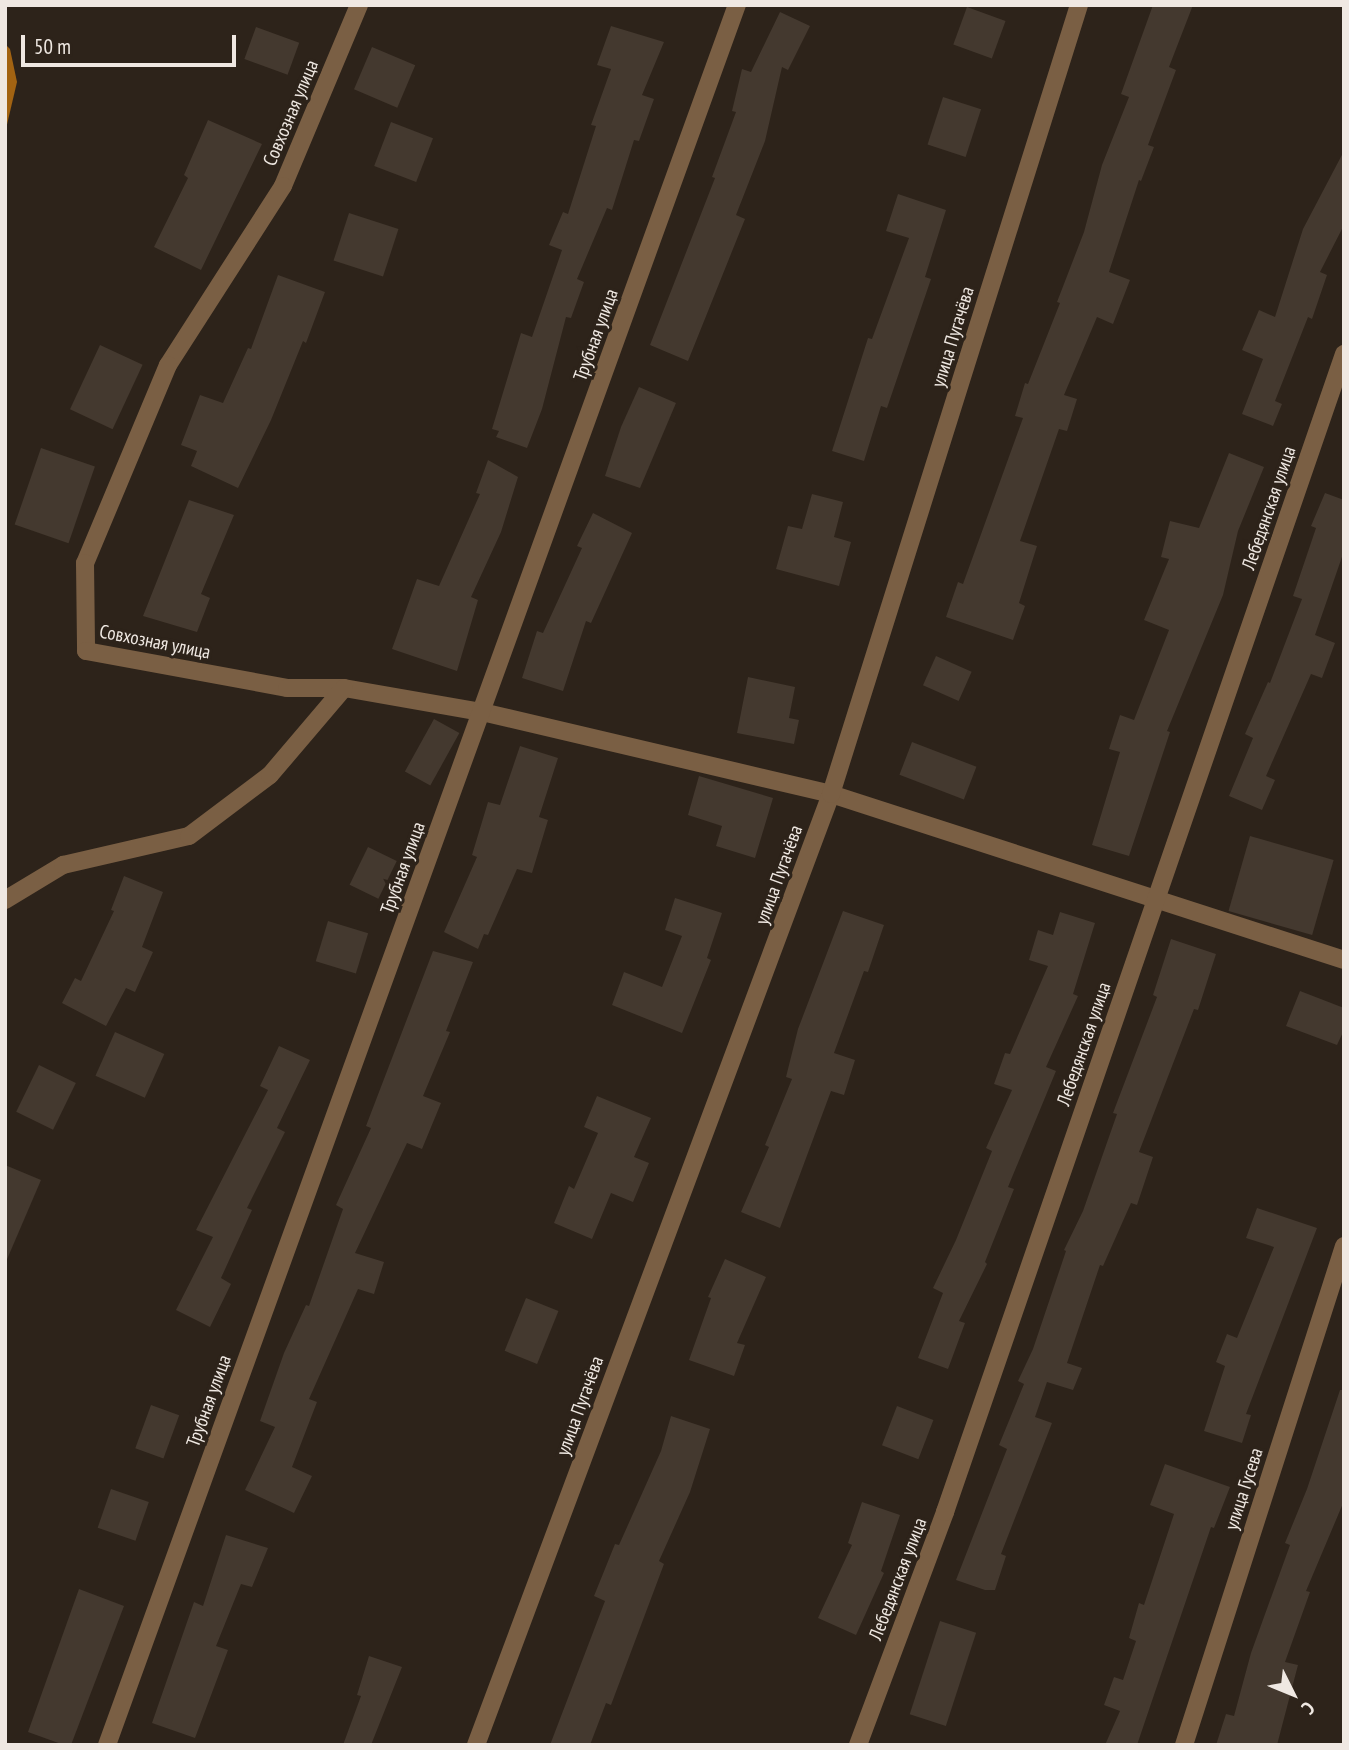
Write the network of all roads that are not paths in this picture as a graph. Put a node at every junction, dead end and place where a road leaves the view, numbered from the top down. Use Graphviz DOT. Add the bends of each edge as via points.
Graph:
graph roads {
  1 [pos="359,5"];
  2 [pos="737,5"];
  3 [pos="1079,5"];
  4 [pos="1344,354"];
  5 [pos="344,688"];
  6 [pos="482,712"];
  7 [pos="831,794"];
  8 [pos="1157,898"];
  9 [pos="5,900"];
  10 [pos="1344,960"];
  11 [pos="1344,1246"];
  12 [pos="107,1745"];
  13 [pos="476,1745"];
  14 [pos="858,1745"];
  15 [pos="1184,1745"];
  1 -- 5 [label="street, Совхозная улица" via="283,186 168,365 85,563 86,650 287,688"];
  2 -- 6 [label="street, Трубная улица"];
  3 -- 7 [label="street, улица Пугачёва"];
  4 -- 8 [label="street, Лебедянская улица"];
  5 -- 6 [label="street"];
  5 -- 9 [label="street" via="270,775 189,836 63,864"];
  6 -- 7 [label="street"];
  6 -- 12 [label="street, Трубная улица"];
  7 -- 8 [label="street"];
  7 -- 13 [label="street, улица Пугачёва"];
  8 -- 10 [label="street"];
  8 -- 14 [label="street, Лебедянская улица" via="945,1512"];
  11 -- 15 [label="street, улица Гусева"];
}
